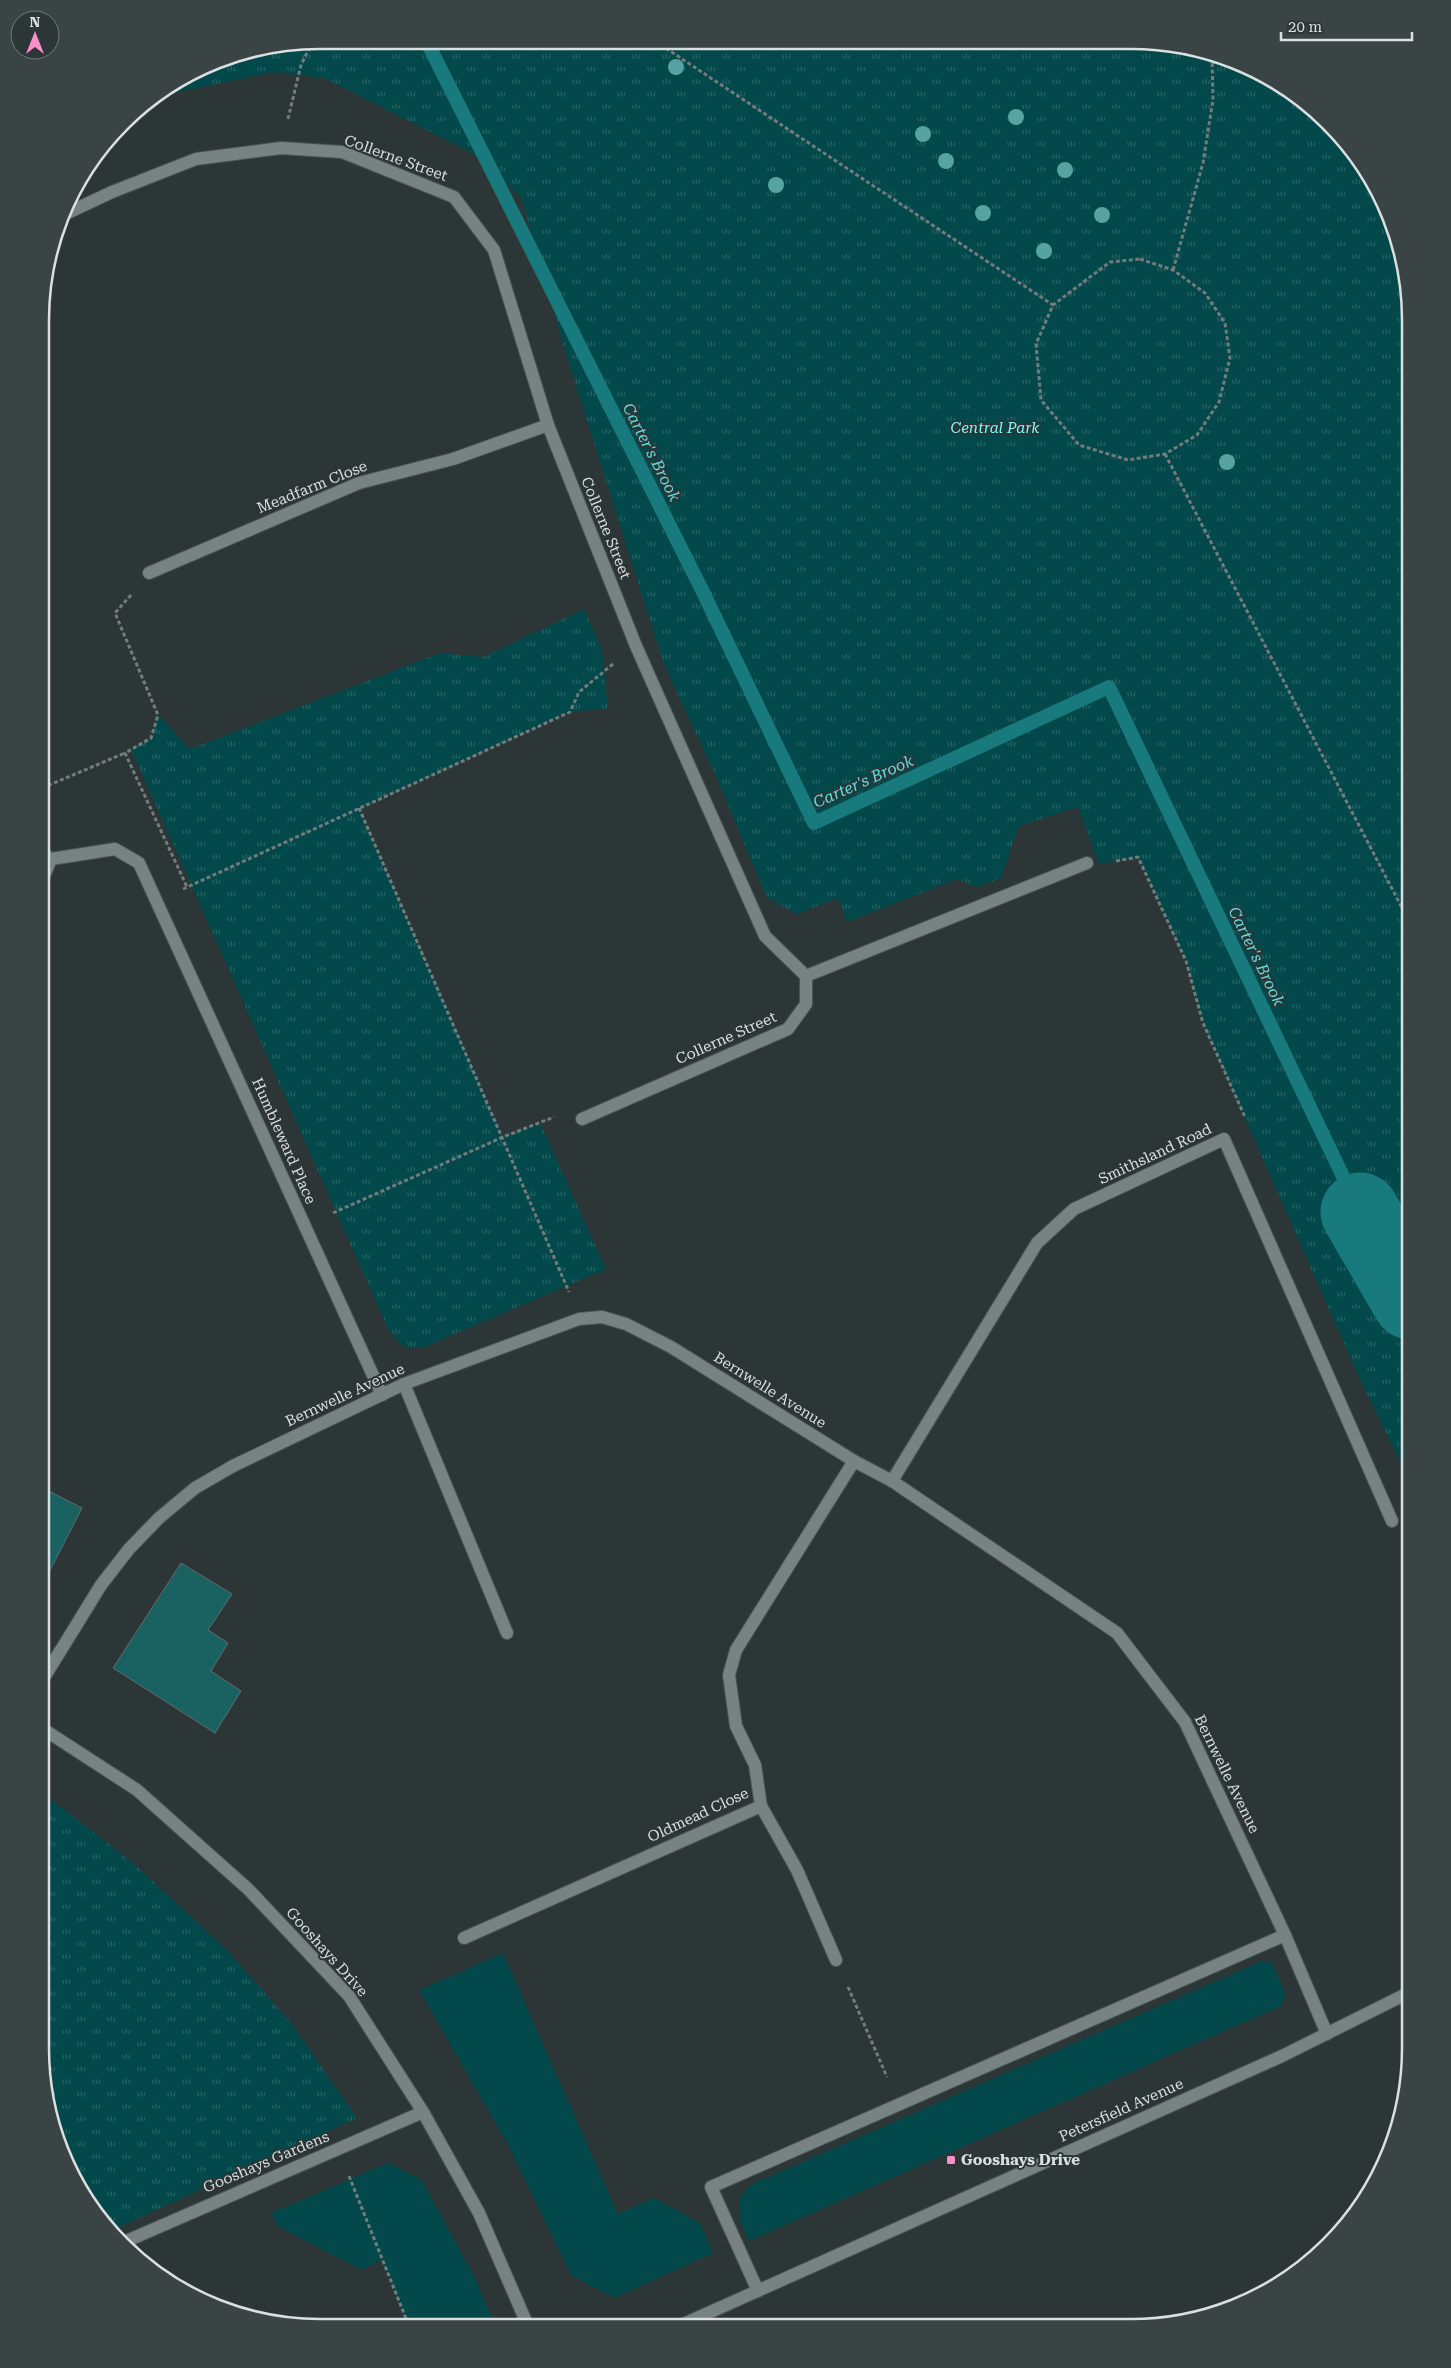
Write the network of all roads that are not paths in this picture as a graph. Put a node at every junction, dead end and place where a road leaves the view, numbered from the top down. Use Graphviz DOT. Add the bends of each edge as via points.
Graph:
graph roads {
  1 [pos="71,212"];
  2 [pos="548,425"];
  3 [pos="149,573"];
  4 [pos="49,856"];
  5 [pos="1087,863"];
  6 [pos="806,976"];
  7 [pos="582,1120"];
  8 [pos="404,1384"];
  9 [pos="382,1395"];
  10 [pos="854,1461"];
  11 [pos="892,1481"];
  12 [pos="1392,1521"];
  13 [pos="507,1633"];
  14 [pos="49,1669"];
  15 [pos="49,1733"];
  16 [pos="761,1806"];
  17 [pos="1285,1936"];
  18 [pos="464,1938"];
  19 [pos="836,1960"];
  20 [pos="1402,1996"];
  21 [pos="1327,2034"];
  22 [pos="423,2112"];
  23 [pos="128,2240"];
  24 [pos="758,2292"];
  25 [pos="525,2319"];
  26 [pos="696,2319"];
  1 -- 2 [label="street, Collerne Street" via="196,159 281,148 342,152 454,197 494,250"];
  2 -- 3 [label="street, Meadfarm Close" via="453,459 359,483"];
  2 -- 6 [label="street, Collerne Street" via="636,646 765,936"];
  4 -- 9 [label="street, Humbleward Place" via="115,849 139,863"];
  5 -- 6 [label="street"];
  6 -- 7 [label="street, Collerne Street" via="806,1004 788,1029"];
  8 -- 9 [label="street, Bernwelle Avenue"];
  8 -- 10 [label="street, Bernwelle Avenue" via="579,1319 602,1317 626,1324 671,1346"];
  8 -- 13 [label="street"];
  9 -- 14 [label="street, Bernwelle Avenue" via="233,1466 195,1488 159,1518 129,1550 101,1585"];
  10 -- 11 [label="street, Bernwelle Avenue"];
  10 -- 16 [label="street, Oldmead Close" via="736,1650 729,1675 736,1726 755,1765"];
  11 -- 12 [label="street, Smithsland Road" via="1037,1242 1074,1209 1224,1139"];
  11 -- 17 [label="street, Bernwelle Avenue" via="1117,1633 1185,1722"];
  15 -- 22 [label="street, Gooshays Drive" via="137,1790 248,1889 349,1996"];
  16 -- 18 [label="street, Oldmead Close"];
  16 -- 19 [label="street" via="797,1870"];
  17 -- 21 [label="street, Bernwelle Avenue"];
  17 -- 24 [label="street" via="711,2187"];
  20 -- 21 [label="street, Petersfield Avenue"];
  21 -- 24 [label="street, Petersfield Avenue"];
  22 -- 23 [label="street, Gooshays Gardens"];
  22 -- 25 [label="street, Gooshays Drive" via="479,2213"];
  24 -- 26 [label="street, Petersfield Avenue"];
}
